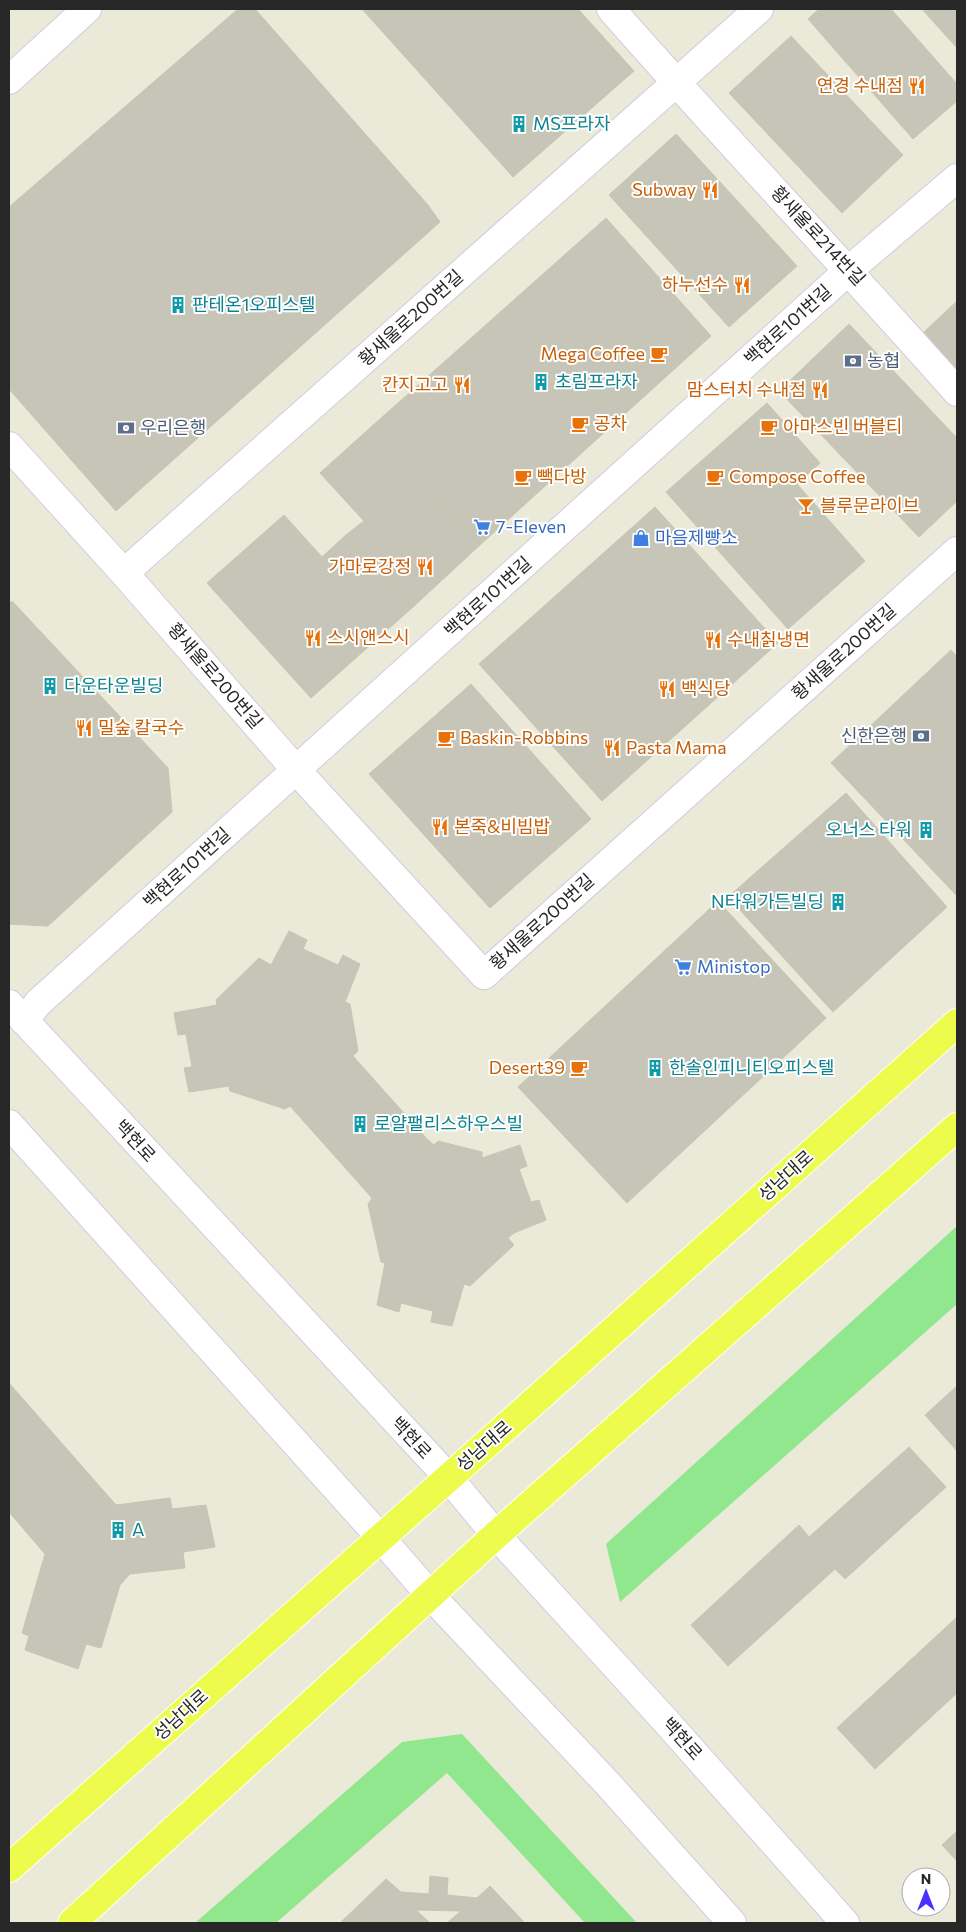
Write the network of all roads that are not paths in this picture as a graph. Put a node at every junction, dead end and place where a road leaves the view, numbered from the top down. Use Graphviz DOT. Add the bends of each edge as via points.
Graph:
graph roads {
  1 [pos="87,9"];
  2 [pos="612,9"];
  3 [pos="759,9"];
  4 [pos="9,80"];
  5 [pos="676,83"];
  6 [pos="957,178"];
  7 [pos="849,270"];
  8 [pos="957,392"];
  9 [pos="9,446"];
  10 [pos="957,551"];
  11 [pos="124,574"];
  12 [pos="296,770"];
  13 [pos="16,1012"];
  14 [pos="957,1023"];
  15 [pos="9,1124"];
  16 [pos="957,1128"];
  17 [pos="448,1477"];
  18 [pos="496,1534"];
  19 [pos="380,1537"];
  20 [pos="431,1596"];
  21 [pos="9,1868"];
  22 [pos="72,1923"];
  23 [pos="732,1923"];
  24 [pos="845,1923"];
  1 -- 4 [label="street"];
  2 -- 5 [label="street, 황새울로214번길"];
  3 -- 5 [label="street"];
  5 -- 7 [label="street, 황새울로214번길"];
  5 -- 11 [label="street, 황새울로200번길"];
  6 -- 7 [label="street, 백현로101번길"];
  7 -- 8 [label="street, 황새울로214번길"];
  7 -- 12 [label="street, 백현로101번길"];
  9 -- 11 [label="street, 황새울로200번길"];
  10 -- 12 [label="street, 황새울로200번길" via="484,975"];
  11 -- 12 [label="street, 황새울로200번길"];
  12 -- 13 [label="street, 백현로101번길" via="38,1003"];
  13 -- 17 [label="street, 백현로"];
  14 -- 17 [label="main road, 성남대로"];
  15 -- 19 [label="street"];
  16 -- 18 [label="main road"];
  17 -- 18 [label="street, 백현로"];
  17 -- 19 [label="main road, 성남대로"];
  18 -- 20 [label="main road"];
  18 -- 24 [label="street, 백현로"];
  19 -- 20 [label="street"];
  19 -- 21 [label="main road, 성남대로"];
  20 -- 22 [label="main road"];
  20 -- 23 [label="street" via="607,1783"];
}
